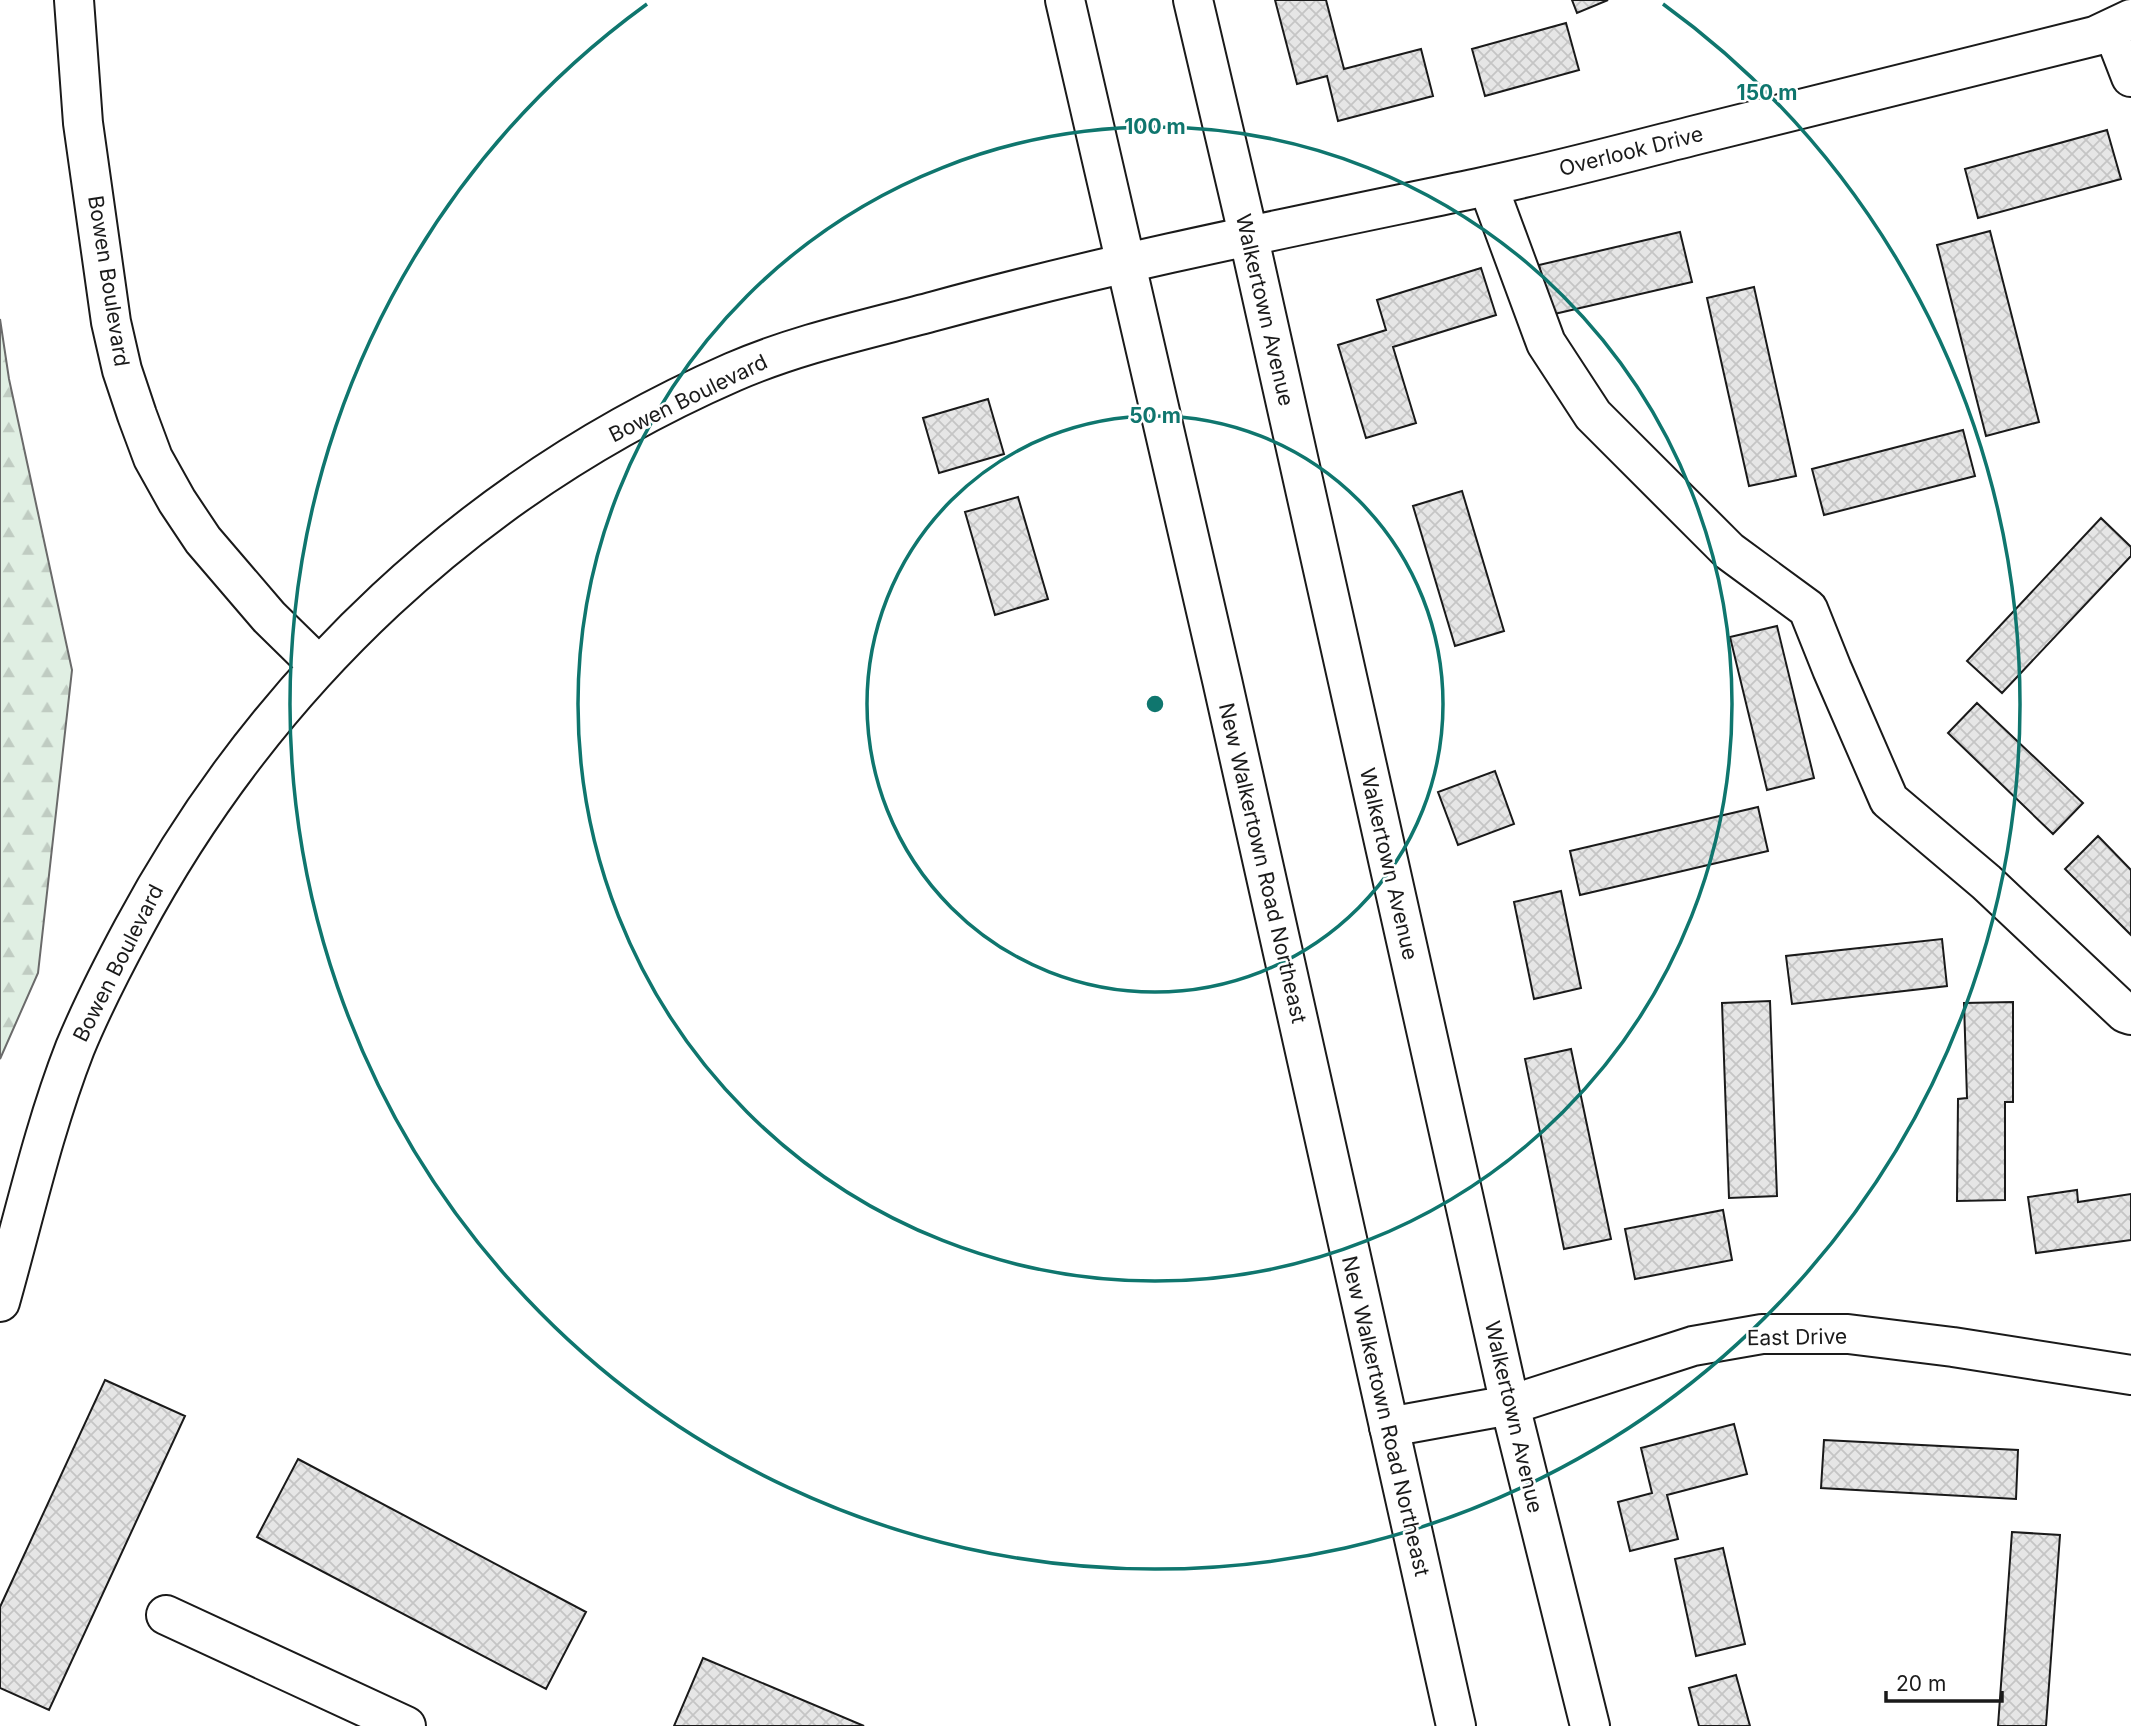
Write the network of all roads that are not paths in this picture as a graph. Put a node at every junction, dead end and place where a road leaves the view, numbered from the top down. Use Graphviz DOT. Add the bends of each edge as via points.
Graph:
graph roads {
  1 [pos="74,0"];
  2 [pos="1065,0"];
  3 [pos="1193,0"];
  4 [pos="2121,24"];
  5 [pos="2131,77"];
  6 [pos="1488,186"];
  7 [pos="1248,234"];
  8 [pos="1125,263"];
  9 [pos="319,666"];
  10 [pos="2131,1014"];
  11 [pos="5,1262"];
  12 [pos="0,1302"];
  13 [pos="2131,1375"];
  14 [pos="1510,1405"];
  15 [pos="1388,1427"];
  16 [pos="166,1615"];
  17 [pos="406,1726"];
  18 [pos="1456,1726"];
  19 [pos="1590,1726"];
  1 -- 9 [label="street, Bowen Boulevard" via="83,123 111,322 137,415 153,458 203,540 269,617"];
  2 -- 8 [label="street, New Walkertown Road Northeast"];
  3 -- 7 [label="street, Walkertown Avenue"];
  4 -- 5 [label="street"];
  4 -- 6 [label="street, Overlook Drive" via="2095,36"];
  6 -- 7 [label="street, Overlook Drive"];
  6 -- 10 [label="street" via="1546,343 1593,415 1729,551 1808,609 1889,800"];
  7 -- 8 [label="street, Overlook Drive"];
  7 -- 14 [label="street, Walkertown Avenue"];
  8 -- 9 [label="street, Bowen Boulevard" via="787,351 658,409 577,452 509,499 382,602"];
  8 -- 15 [label="street, New Walkertown Road Northeast"];
  9 -- 11 [label="street, Bowen Boulevard" via="204,811 164,872 103,985 75,1050"];
  11 -- 12 [label="street, Bowen Boulevard"];
  13 -- 14 [label="street, East Drive" via="1848,1334 1762,1334 1693,1346"];
  14 -- 15 [label="street, East Drive"];
  14 -- 19 [label="street, Walkertown Avenue"];
  15 -- 18 [label="street, New Walkertown Road Northeast"];
  16 -- 17 [label="street"];
}
